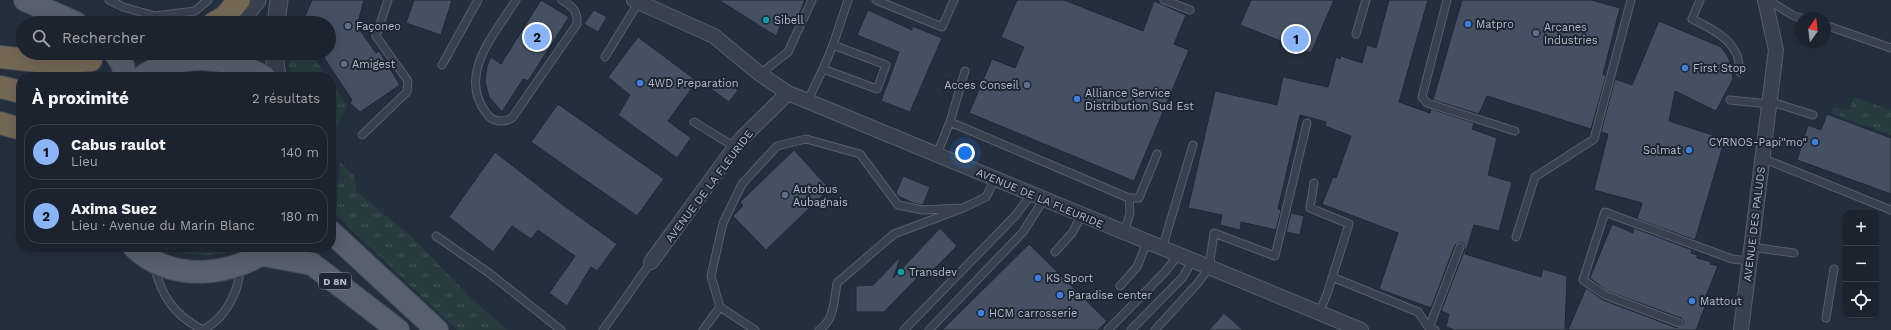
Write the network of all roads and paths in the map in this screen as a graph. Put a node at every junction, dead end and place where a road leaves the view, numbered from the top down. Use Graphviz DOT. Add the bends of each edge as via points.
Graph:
graph roads {
  1 [pos="21,0"];
  2 [pos="25,0"];
  3 [pos="109,0"];
  4 [pos="208,0"];
  5 [pos="239,0"];
  6 [pos="257,0"];
  7 [pos="279,0"];
  8 [pos="388,0"];
  9 [pos="478,0"];
  10 [pos="516,0"];
  11 [pos="562,0"];
  12 [pos="812,0"];
  13 [pos="848,0"];
  14 [pos="876,0"];
  15 [pos="954,0"];
  16 [pos="1166,0"];
  17 [pos="1366,0"];
  18 [pos="1447,0"];
  19 [pos="1631,0"];
  20 [pos="1700,0"];
  21 [pos="1767,0"];
  22 [pos="638,1"];
  23 [pos="1190,10"];
  24 [pos="50,16"];
  25 [pos="60,16"];
  26 [pos="226,16"];
  27 [pos="244,16"];
  28 [pos="277,16"];
  29 [pos="1795,16"];
  30 [pos="1831,27"];
  31 [pos="1356,34"];
  32 [pos="833,45"];
  33 [pos="1891,48"];
  34 [pos="0,57"];
  35 [pos="605,57"];
  36 [pos="16,59"];
  37 [pos="28,60"];
  38 [pos="91,60"];
  39 [pos="120,60"];
  40 [pos="168,60"];
  41 [pos="184,60"];
  42 [pos="223,60"];
  43 [pos="275,60"];
  44 [pos="174,62"];
  45 [pos="442,65"];
  46 [pos="823,69"];
  47 [pos="965,71"];
  48 [pos="124,72"];
  49 [pos="151,72"];
  50 [pos="254,72"];
  51 [pos="276,72"];
  52 [pos="1740,72"];
  53 [pos="760,74"];
  54 [pos="0,87"];
  55 [pos="16,91"];
  56 [pos="788,93"];
  57 [pos="1730,100"];
  58 [pos="807,102"];
  59 [pos="1769,102"];
  60 [pos="1813,115"];
  61 [pos="0,122"];
  62 [pos="694,122"];
  63 [pos="950,122"];
  64 [pos="1307,123"];
  65 [pos="16,127"];
  66 [pos="1515,131"];
  67 [pos="362,136"];
  68 [pos="1193,145"];
  69 [pos="735,147"];
  70 [pos="937,154"];
  71 [pos="1157,154"];
  72 [pos="1762,158"];
  73 [pos="995,179"];
  74 [pos="1314,183"];
  75 [pos="1038,197"];
  76 [pos="1129,198"];
  77 [pos="963,208"];
  78 [pos="1891,210"];
  79 [pos="1082,215"];
  80 [pos="1124,233"];
  81 [pos="436,236"];
  82 [pos="336,237"];
  83 [pos="1516,237"];
  84 [pos="1146,242"];
  85 [pos="1460,247"];
  86 [pos="1162,248"];
  87 [pos="141,252"];
  88 [pos="266,252"];
  89 [pos="271,252"];
  90 [pos="1055,252"];
  91 [pos="1794,253"];
  92 [pos="1750,254"];
  93 [pos="1178,255"];
  94 [pos="152,260"];
  95 [pos="1192,261"];
  96 [pos="651,262"];
  97 [pos="240,266"];
  98 [pos="1209,268"];
  99 [pos="1834,269"];
  100 [pos="1332,277"];
  101 [pos="1120,286"];
  102 [pos="720,307"];
  103 [pos="1319,313"];
  104 [pos="1826,318"];
  105 [pos="1680,324"];
  106 [pos="1432,329"];
  107 [pos="203,330"];
  108 [pos="398,330"];
  109 [pos="437,330"];
  110 [pos="561,330"];
  111 [pos="603,330"];
  112 [pos="703,330"];
  113 [pos="755,330"];
  114 [pos="819,330"];
  115 [pos="904,330"];
  116 [pos="929,330"];
  117 [pos="1108,330"];
  118 [pos="1131,330"];
  119 [pos="1155,330"];
  120 [pos="1361,330"];
  121 [pos="1741,330"];
  1 -- 24 [label="main road"];
  2 -- 25 [label="main road"];
  3 -- 4 [label="lane" via="123,7 155,16 195,11"];
  5 -- 26 [label="highway"];
  6 -- 27 [label="street"];
  7 -- 28 [label="street"];
  8 -- 67 [label="lane" via="376,36 408,81 407,92"];
  9 -- 45 [label="lane"];
  10 -- 11 [label="lane" via="483,51 475,80 477,99 488,115 505,122 512,118 577,24 578,15 575,9"];
  12 -- 53 [label="lane" via="788,52"];
  13 -- 32 [label="lane"];
  14 -- 15 [label="lane" via="942,28"];
  16 -- 23 [label="lane"];
  17 -- 31 [label="lane"];
  18 -- 66 [label="lane" via="1422,97 1427,103"];
  19 -- 83 [label="lane" via="1594,139 1535,178"];
  20 -- 52 [label="lane" via="1692,19 1715,30 1732,46 1737,54"];
  21 -- 29 [label="lane"];
  21 -- 59 [label="street, AVENUE DES PALUDS" via="1776,50"];
  22 -- 35 [label="lane"];
  22 -- 53 [label="street" via="714,36"];
  30 -- 33 [label="lane"];
  32 -- 46 [label="lane"];
  32 -- 46 [label="lane" via="886,65 877,89"];
  34 -- 36 [label="highway"];
  37 -- 38 [label="highway" via="56,63"];
  39 -- 48 [label="main road"];
  40 -- 44 [label="main road"];
  41 -- 44 [label="main road"];
  42 -- 50 [label="main road"];
  43 -- 51 [label="street"];
  44 -- 49 [label="main road"];
  46 -- 58 [label="lane"];
  47 -- 63 [label="lane"];
  53 -- 56 [label="street"];
  54 -- 55 [label="highway"];
  56 -- 58 [label="street, AVENUE DE LA FLEURIDE"];
  56 -- 69 [label="street, AVENUE DE LA FLEURIDE"];
  57 -- 59 [label="lane"];
  58 -- 70 [label="street, AVENUE DE LA FLEURIDE"];
  59 -- 60 [label="lane"];
  59 -- 72 [label="street, AVENUE DES PALUDS"];
  61 -- 65 [label="highway"];
  62 -- 69 [label="lane"];
  63 -- 70 [label="lane"];
  63 -- 76 [label="lane"];
  64 -- 98 [label="lane" via="1275,256 1214,233"];
  68 -- 86 [label="lane"];
  69 -- 96 [label="street, AVENUE DE LA FLEURIDE"];
  70 -- 73 [label="street, AVENUE DE LA FLEURIDE"];
  71 -- 76 [label="lane" via="1139,198"];
  72 -- 78 [label="lane"];
  72 -- 92 [label="street, AVENUE DES PALUDS"];
  73 -- 75 [label="street, AVENUE DE LA FLEURIDE"];
  73 -- 77 [label="lane" via="986,197"];
  74 -- 100 [label="lane" via="1310,208 1349,224"];
  75 -- 79 [label="street, AVENUE DE LA FLEURIDE"];
  75 -- 115 [label="lane" via="1015,216"];
  75 -- 116 [label="lane" via="1023,232"];
  76 -- 80 [label="lane" via="1130,213"];
  77 -- 102 [label="lane" via="923,210 898,205 860,154 806,138 777,146 742,184 723,223 711,276"];
  77 -- 114 [label="lane" via="894,234 837,283 832,314"];
  79 -- 80 [label="street, AVENUE DE LA FLEURIDE"];
  79 -- 90 [label="lane" via="1072,233"];
  80 -- 84 [label="street, AVENUE DE LA FLEURIDE"];
  81 -- 110 [label="lane" via="489,273"];
  82 -- 109 [label="main road, D 8N"];
  84 -- 86 [label="street, AVENUE DE LA FLEURIDE"];
  84 -- 101 [label="lane" via="1137,267"];
  85 -- 106 [label="lane"];
  86 -- 93 [label="street, AVENUE DE LA FLEURIDE"];
  87 -- 94 [label="main road"];
  88 -- 97 [label="main road"];
  89 -- 108 [label="main road, D 8N" via="312,264"];
  91 -- 92 [label="lane"];
  92 -- 105 [label="lane" via="1732,259 1605,212 1583,280 1605,295"];
  92 -- 121 [label="street, AVENUE DES PALUDS"];
  93 -- 95 [label="street, AVENUE DE LA FLEURIDE"];
  93 -- 117 [label="lane" via="1165,272"];
  94 -- 97 [label="main road" via="173,268 196,272 218,272"];
  94 -- 107 [label="lane" via="158,283 169,302 186,321"];
  95 -- 98 [label="street, AVENUE DE LA FLEURIDE"];
  95 -- 118 [label="lane" via="1183,277"];
  96 -- 111 [label="lane"];
  97 -- 107 [label="lane" via="240,277 226,311 215,323"];
  98 -- 103 [label="street, AVENUE DE LA FLEURIDE"];
  98 -- 119 [label="lane" via="1198,284"];
  99 -- 104 [label="lane"];
  100 -- 103 [label="lane"];
  100 -- 106 [label="lane" via="1418,312"];
  102 -- 112 [label="lane"];
  102 -- 113 [label="lane"];
  103 -- 120 [label="street, AVENUE DE LA FLEURIDE"];
}
